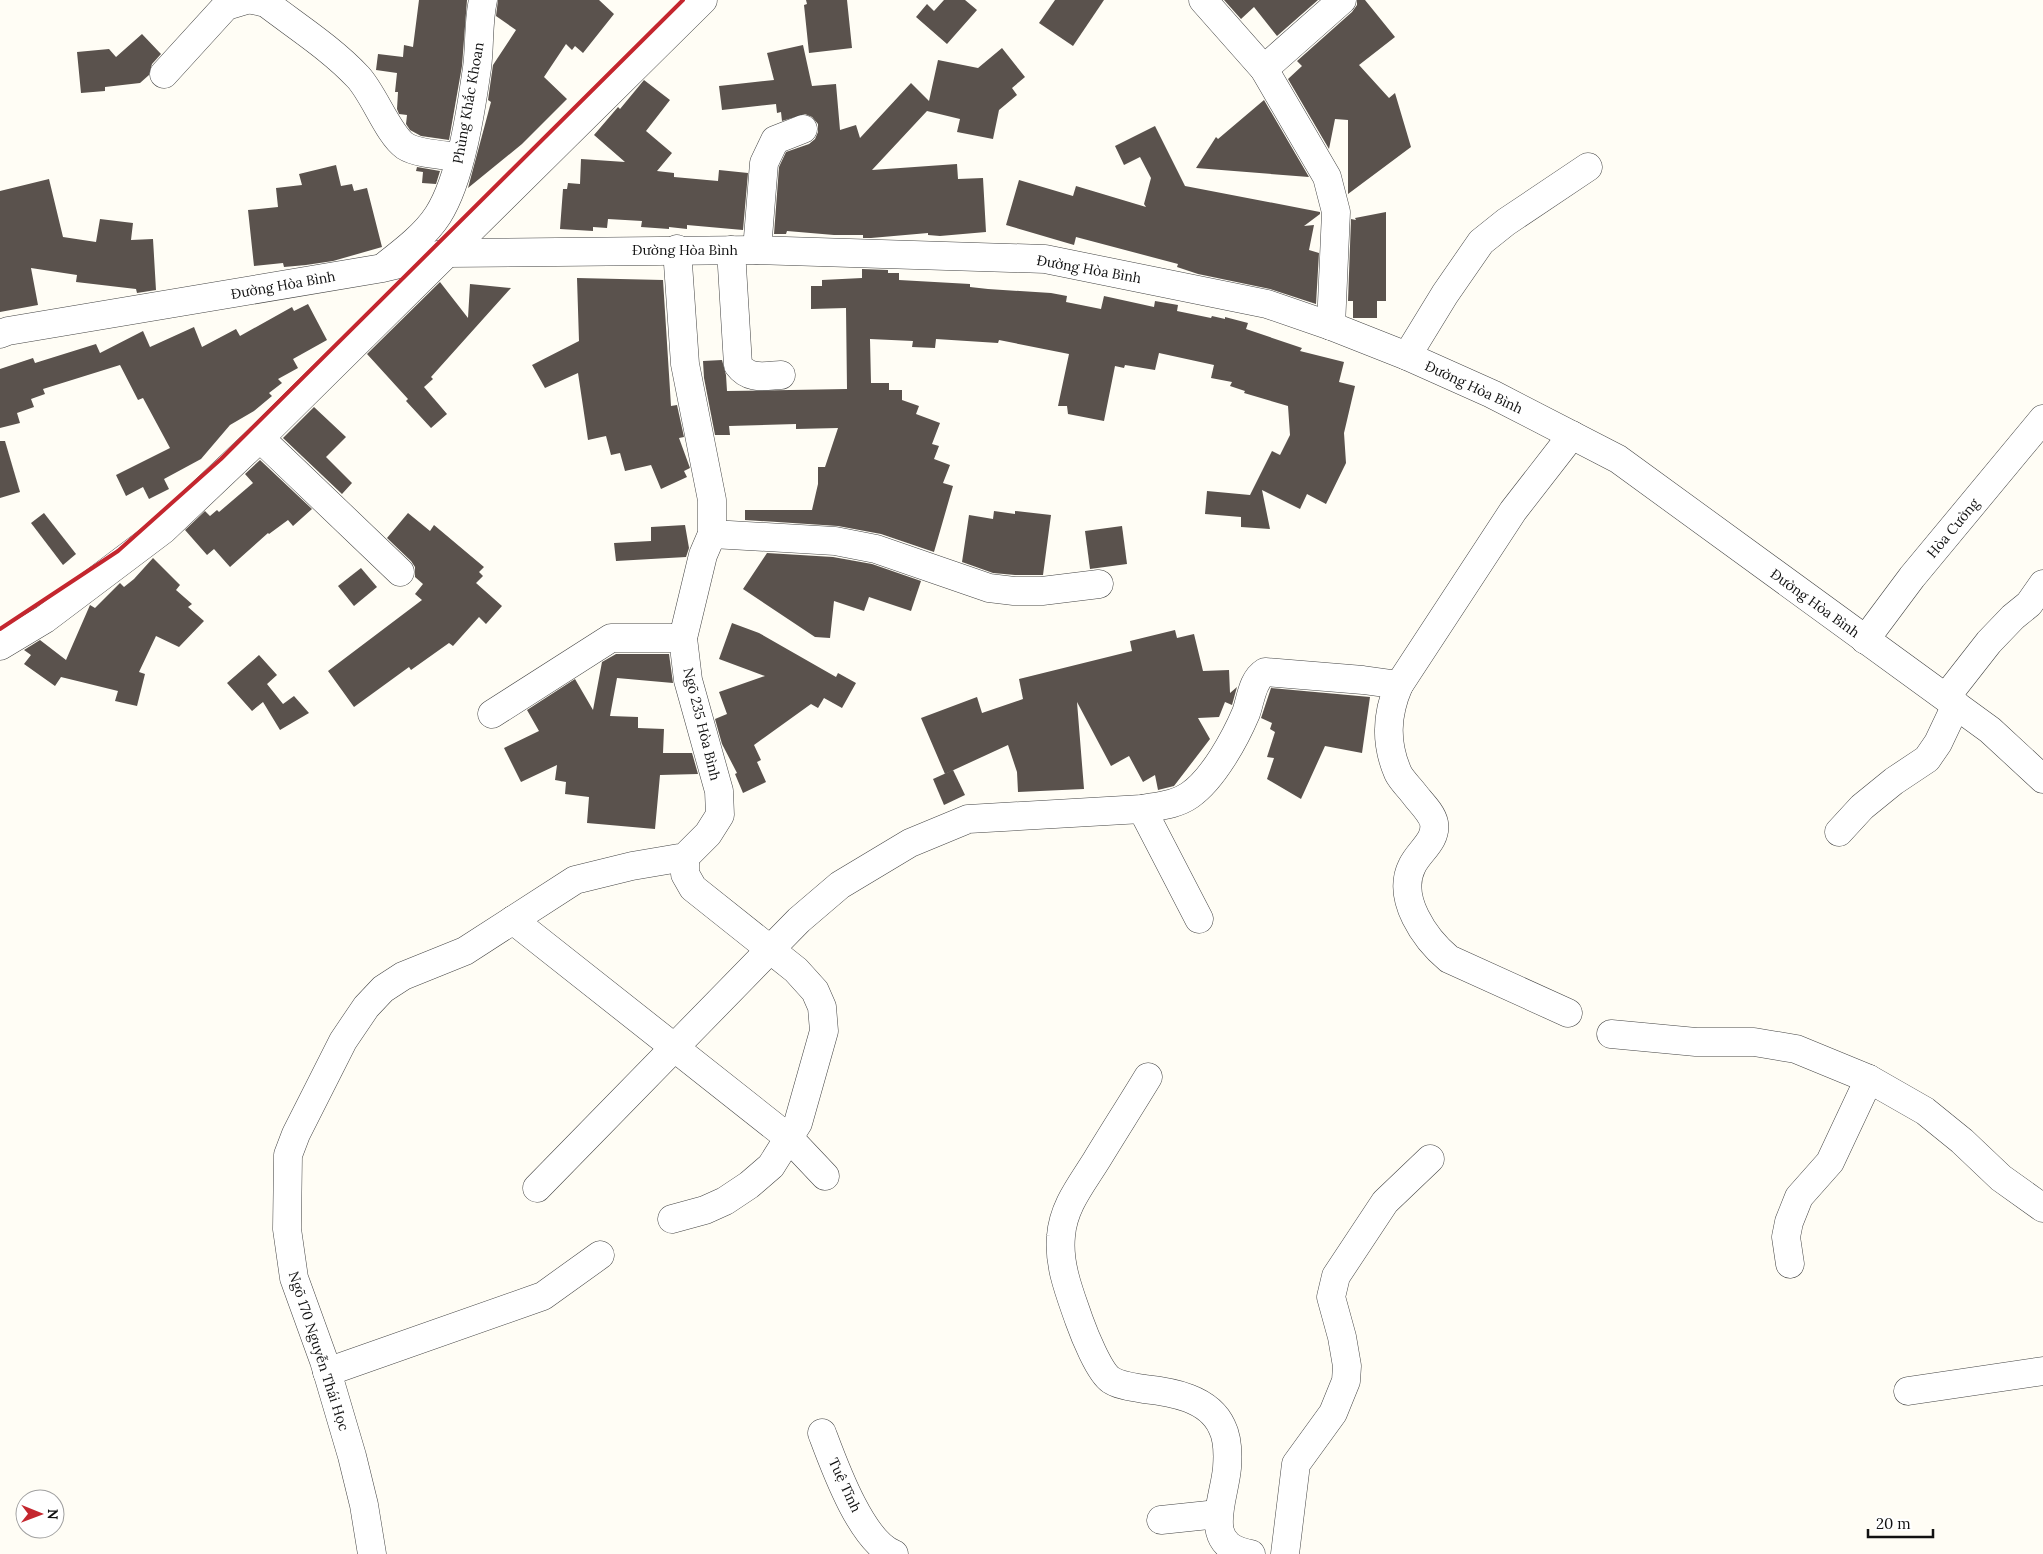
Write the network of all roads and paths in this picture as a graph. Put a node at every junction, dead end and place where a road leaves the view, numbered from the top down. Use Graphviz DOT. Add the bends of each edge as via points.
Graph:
graph roads {
  1 [pos="483,0"];
  2 [pos="703,0"];
  3 [pos="1203,0"];
  4 [pos="1342,0"];
  5 [pos="257,1"];
  6 [pos="1264,69"];
  7 [pos="164,74"];
  8 [pos="803,129"];
  9 [pos="460,157"];
  10 [pos="1588,167"];
  11 [pos="677,250"];
  12 [pos="744,250"];
  13 [pos="446,253"];
  14 [pos="383,268"];
  15 [pos="1331,326"];
  16 [pos="0,334"];
  17 [pos="1407,356"];
  18 [pos="781,375"];
  19 [pos="2043,419"];
  20 [pos="1572,435"];
  21 [pos="260,438"];
  22 [pos="712,534"];
  23 [pos="400,572"];
  24 [pos="1099,584"];
  25 [pos="2043,584"];
  26 [pos="684,638"];
  27 [pos="1865,640"];
  28 [pos="0,646"];
  29 [pos="1399,685"];
  30 [pos="1951,701"];
  31 [pos="492,714"];
  32 [pos="2043,778"];
  33 [pos="1142,809"];
  34 [pos="1839,832"];
  35 [pos="685,857"];
  36 [pos="1199,919"];
  37 [pos="513,920"];
  38 [pos="770,949"];
  39 [pos="1568,1013"];
  40 [pos="1611,1034"];
  41 [pos="674,1047"];
  42 [pos="1148,1078"];
  43 [pos="1869,1079"];
  44 [pos="790,1139"];
  45 [pos="1430,1159"];
  46 [pos="825,1176"];
  47 [pos="537,1188"];
  48 [pos="2043,1208"];
  49 [pos="672,1220"];
  50 [pos="600,1255"];
  51 [pos="1790,1264"];
  52 [pos="2043,1371"];
  53 [pos="327,1372"];
  54 [pos="1908,1391"];
  55 [pos="822,1433"];
  56 [pos="1218,1514"];
  57 [pos="1162,1520"];
  58 [pos="372,1554"];
  59 [pos="894,1554"];
  60 [pos="1251,1554"];
  61 [pos="1285,1554"];
  1 -- 9 [label="street, Phùng Khắc Khoan" via="477,68"];
  2 -- 13 [label="street"];
  3 -- 6 [label="street"];
  4 -- 6 [label="street"];
  5 -- 7 [label="street" via="226,6"];
  5 -- 9 [label="street" via="358,77 404,145 412,150"];
  6 -- 15 [label="street" via="1327,177 1334,203"];
  8 -- 12 [label="street" via="775,140 764,163"];
  9 -- 14 [label="street, Phùng Khắc Khoan" via="448,197 437,216"];
  10 -- 17 [label="street" via="1481,242"];
  11 -- 12 [label="street, Đường Hòa Bình"];
  11 -- 13 [label="street, Đường Hòa Bình"];
  11 -- 22 [label="street, Ngõ 235 Hòa Bình" via="685,364 712,500"];
  12 -- 15 [label="street, Đường Hòa Bình" via="1044,259 1267,304"];
  12 -- 18 [label="street" via="738,365 753,377"];
  13 -- 14 [label="street, Đường Hòa Bình"];
  13 -- 21 [label="street"];
  14 -- 16 [label="street, Đường Hòa Bình"];
  15 -- 17 [label="street, Đường Hòa Bình"];
  17 -- 20 [label="street, Đường Hòa Bình"];
  19 -- 27 [label="street, Hòa Cường" via="1912,577"];
  20 -- 27 [label="street, Đường Hòa Bình" via="1618,459"];
  20 -- 29 [label="street" via="1513,511"];
  21 -- 23 [label="street"];
  21 -- 28 [label="street" via="163,530 45,619"];
  22 -- 24 [label="street" via="835,541 868,547 989,588 1042,591"];
  22 -- 26 [label="street, Ngõ 235 Hòa Bình" via="703,555"];
  25 -- 30 [label="street" via="2029,604 1989,642"];
  26 -- 31 [label="street" via="611,638"];
  26 -- 35 [label="street, Ngõ 235 Hòa Bình" via="688,680 719,792 720,807 720,815 708,834"];
  27 -- 30 [label="street, Đường Hòa Bình"];
  29 -- 33 [label="street" via="1265,672 1256,680 1245,714 1222,758 1205,780 1190,795 1170,804"];
  29 -- 39 [label="street" via="1390,704 1390,748 1399,775 1434,821 1434,832 1407,878 1411,905 1422,926 1449,959"];
  30 -- 32 [label="street, Đường Hòa Bình" via="1990,730"];
  30 -- 34 [label="street" via="1938,743 1927,759 1862,807"];
  33 -- 36 [label="street"];
  33 -- 38 [label="street" via="968,819 910,844 840,885 798,920"];
  35 -- 37 [label="street" via="575,880"];
  35 -- 38 [label="street" via="685,874 693,888"];
  37 -- 41 [label="street"];
  37 -- 53 [label="street, Ngõ 170 Nguyễn Thái Học" via="465,951 403,976 383,989 342,1041 296,1134 288,1155 287,1229 294,1278"];
  38 -- 41 [label="street"];
  38 -- 44 [label="street" via="815,991 822,1007 824,1031 818,1056"];
  40 -- 43 [label="street" via="1696,1042 1778,1044 1796,1048"];
  41 -- 44 [label="street"];
  41 -- 47 [label="street"];
  42 -- 56 [label="street" via="1078,1188 1065,1216 1061,1235 1064,1271 1084,1333 1111,1380 1129,1387 1188,1398 1218,1419 1226,1436 1227,1452"];
  43 -- 48 [label="street" via="1925,1112 1962,1141 2000,1178"];
  43 -- 51 [label="street" via="1830,1162 1799,1196 1786,1237"];
  44 -- 46 [label="street"];
  44 -- 49 [label="street" via="771,1166 749,1185 706,1210"];
  45 -- 61 [label="street" via="1385,1202 1336,1276 1330,1297 1342,1337 1346,1381 1333,1413 1296,1464"];
  50 -- 53 [label="street" via="543,1296"];
  52 -- 54 [label="street"];
  53 -- 58 [label="street, Ngõ 170 Nguyễn Thái Học" via="352,1456"];
  55 -- 59 [label="street, Tuệ Tĩnh" via="850,1502 877,1542"];
  56 -- 57 [label="street"];
  56 -- 60 [label="street" via="1219,1527 1228,1547"];
}
